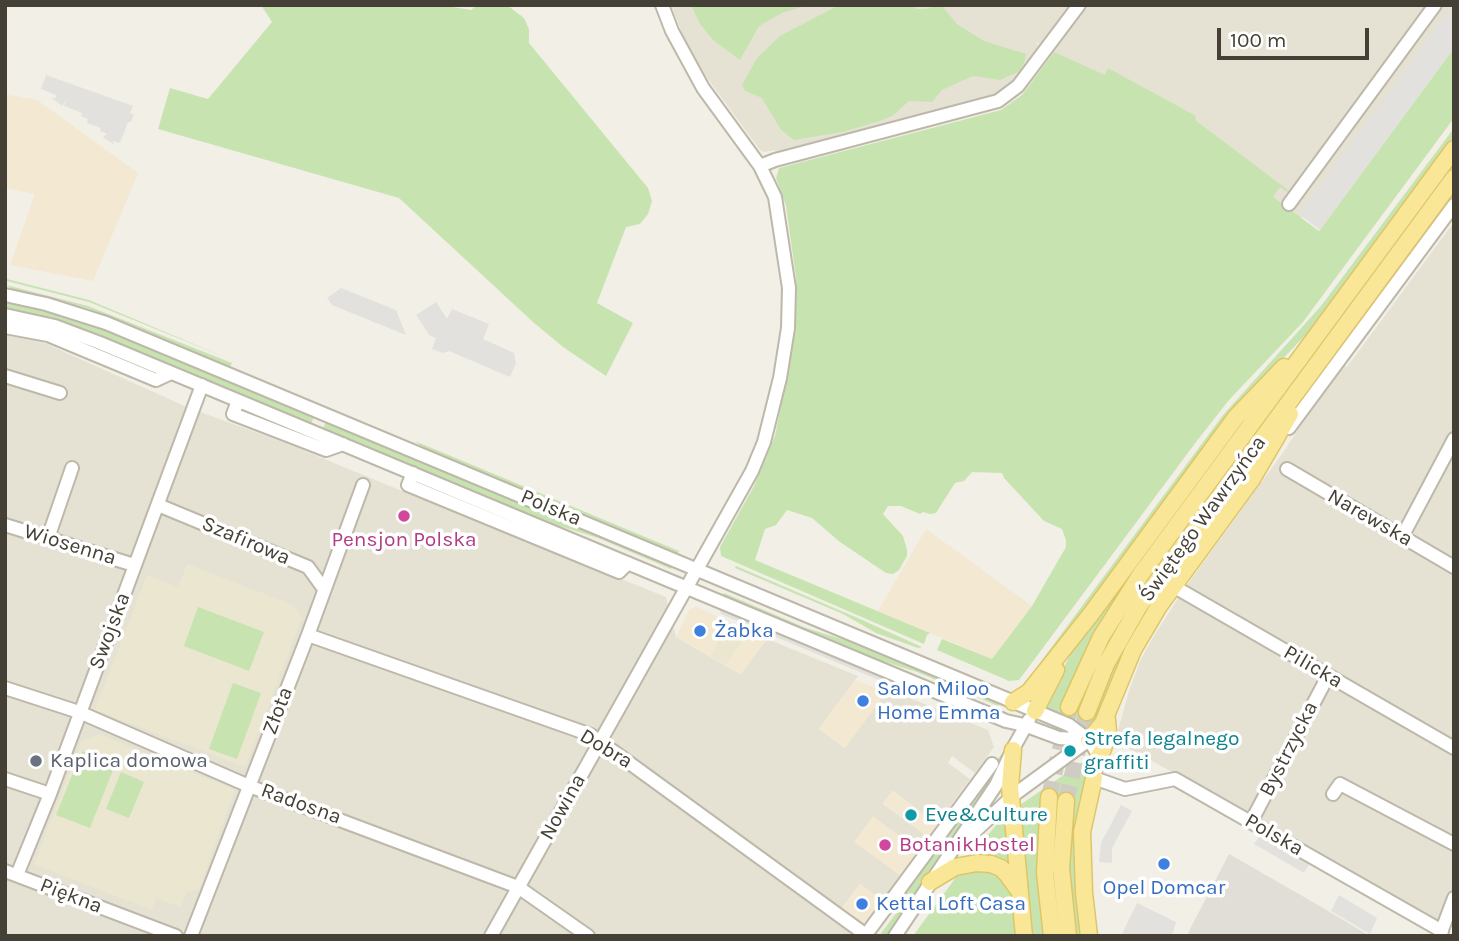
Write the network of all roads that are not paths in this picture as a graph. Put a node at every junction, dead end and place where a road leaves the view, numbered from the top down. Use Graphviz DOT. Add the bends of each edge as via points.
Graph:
graph roads {
  1 [pos="662,5"];
  2 [pos="1079,5"];
  3 [pos="1435,5"];
  4 [pos="1454,149"];
  5 [pos="760,166"];
  6 [pos="1454,178"];
  7 [pos="1289,204"];
  8 [pos="1454,205"];
  9 [pos="5,295"];
  10 [pos="5,315"];
  11 [pos="5,327"];
  12 [pos="1316,337"];
  13 [pos="1336,337"];
  14 [pos="171,373"];
  15 [pos="5,376"];
  16 [pos="202,385"];
  17 [pos="60,393"];
  18 [pos="1454,439"];
  19 [pos="1259,467"];
  20 [pos="72,468"];
  21 [pos="1287,469"];
  22 [pos="363,485"];
  23 [pos="158,505"];
  24 [pos="5,525"];
  25 [pos="1402,537"];
  26 [pos="48,538"];
  27 [pos="134,565"];
  28 [pos="1454,567"];
  29 [pos="697,569"];
  30 [pos="1173,586"];
  31 [pos="687,587"];
  32 [pos="324,589"];
  33 [pos="1091,614"];
  34 [pos="308,635"];
  35 [pos="1328,676"];
  36 [pos="5,688"];
  37 [pos="1013,702"];
  38 [pos="1069,708"];
  39 [pos="1035,711"];
  40 [pos="79,712"];
  41 [pos="1087,712"];
  42 [pos="1107,717"];
  43 [pos="1006,721"];
  44 [pos="1026,726"];
  45 [pos="1089,740"];
  46 [pos="600,741"];
  47 [pos="1014,748"];
  48 [pos="1454,748"];
  49 [pos="1098,758"];
  50 [pos="992,764"];
  51 [pos="1094,778"];
  52 [pos="5,779"];
  53 [pos="249,786"];
  54 [pos="50,794"];
  55 [pos="1333,794"];
  56 [pos="1011,797"];
  57 [pos="1049,797"];
  58 [pos="1066,800"];
  59 [pos="1251,822"];
  60 [pos="958,843"];
  61 [pos="1454,844"];
  62 [pos="11,873"];
  63 [pos="930,882"];
  64 [pos="518,887"];
  65 [pos="1019,893"];
  66 [pos="1454,898"];
  67 [pos="1441,933"];
  68 [pos="176,936"];
  69 [pos="191,936"];
  70 [pos="491,936"];
  71 [pos="588,936"];
  72 [pos="865,936"];
  73 [pos="895,936"];
  74 [pos="1024,936"];
  75 [pos="1052,936"];
  76 [pos="1068,936"];
  77 [pos="1089,936"];
  1 -- 5 [label="street, Nowina" via="704,88"];
  2 -- 5 [label="street" via="1018,86 991,104"];
  3 -- 7 [label="street"];
  4 -- 12 [label="main road"];
  5 -- 29 [label="street, Nowina" via="780,216 789,288 788,328 764,442"];
  6 -- 13 [label="main road"];
  8 -- 19 [label="street"];
  9 -- 29 [label="street, Polska" via="106,323"];
  10 -- 14 [label="street, Polska" via="70,331"];
  11 -- 14 [label="street, Polska" via="48,335 156,380"];
  12 -- 33 [label="main road" via="1237,417"];
  12 -- 38 [label="main road, Świętego Wawrzyńca" via="1130,589 1093,653"];
  13 -- 19 [label="main road"];
  13 -- 41 [label="main road, Świętego Wawrzyńca" via="1139,606 1106,664"];
  14 -- 16 [label="street, Polska"];
  15 -- 17 [label="street"];
  16 -- 23 [label="street, Swojska"];
  16 -- 31 [label="street, Polska" via="238,401 233,414 326,450 343,444 410,479 623,568"];
  18 -- 25 [label="street"];
  19 -- 30 [label="main road"];
  20 -- 26 [label="street"];
  21 -- 25 [label="street, Narewska"];
  22 -- 32 [label="street, Złota"];
  23 -- 27 [label="street, Swojska"];
  23 -- 32 [label="street, Szafirowa" via="308,567"];
  24 -- 26 [label="street, Wiosenna"];
  25 -- 28 [label="street, Narewska"];
  26 -- 27 [label="street, Wiosenna"];
  27 -- 40 [label="street, Swojska"];
  29 -- 31 [label="street, Nowina"];
  29 -- 37 [label="street, Polska"];
  30 -- 35 [label="street, Pilicka"];
  30 -- 42 [label="main road" via="1133,650"];
  31 -- 43 [label="street, Polska"];
  31 -- 46 [label="street, Nowina"];
  32 -- 34 [label="street, Złota"];
  33 -- 37 [label="main road" via="1029,692"];
  33 -- 39 [label="main road"];
  34 -- 46 [label="street, Dobra"];
  34 -- 53 [label="street, Złota"];
  35 -- 48 [label="street, Pilicka"];
  35 -- 59 [label="street, Bystrzycka"];
  36 -- 40 [label="street, Radosna"];
  37 -- 39 [label="street, Polska"];
  39 -- 44 [label="street"];
  39 -- 45 [label="street, Polska" via="1076,729"];
  40 -- 53 [label="street, Radosna"];
  40 -- 54 [label="street, Swojska"];
  42 -- 45 [label="main road"];
  42 -- 49 [label="main road" via="1108,732"];
  43 -- 44 [label="street, Polska"];
  43 -- 47 [label="street"];
  44 -- 45 [label="street, Polska" via="1059,738"];
  44 -- 47 [label="street"];
  45 -- 49 [label="street"];
  45 -- 56 [label="street"];
  46 -- 64 [label="street, Nowina"];
  46 -- 72 [label="street, Dobra"];
  47 -- 56 [label="main road"];
  47 -- 60 [label="street"];
  49 -- 51 [label="street"];
  50 -- 72 [label="street"];
  51 -- 59 [label="street, Polska" via="1125,789 1175,779"];
  51 -- 77 [label="main road" via="1082,832"];
  52 -- 54 [label="street"];
  53 -- 64 [label="street, Radosna"];
  53 -- 69 [label="street, Złota"];
  54 -- 62 [label="street, Swojska"];
  55 -- 61 [label="street" via="1340,785"];
  56 -- 60 [label="street"];
  56 -- 65 [label="main road"];
  57 -- 75 [label="main road" via="1045,873"];
  58 -- 76 [label="main road" via="1062,868"];
  59 -- 67 [label="street, Polska"];
  60 -- 63 [label="street"];
  62 -- 68 [label="street, Piękna"];
  63 -- 65 [label="main road" via="955,867 990,864 1001,868"];
  63 -- 73 [label="street"];
  64 -- 70 [label="street, Nowina"];
  64 -- 71 [label="street, Radosna"];
  65 -- 74 [label="main road"];
  66 -- 67 [label="street"];
}
